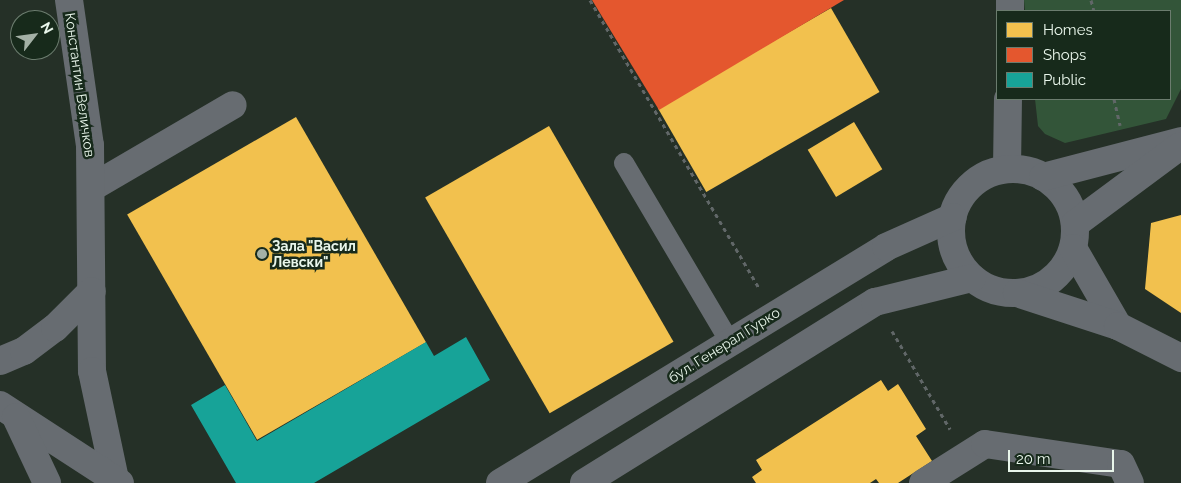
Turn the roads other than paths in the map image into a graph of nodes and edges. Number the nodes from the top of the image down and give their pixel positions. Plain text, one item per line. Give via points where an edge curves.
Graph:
1 (69, 0) edge
2 (1008, 100) edge
3 (233, 105) dead end
4 (1181, 141) edge
5 (1181, 146) edge
6 (624, 163) dead end
7 (1007, 169) junction
8 (1043, 177) junction
9 (92, 188) junction
10 (953, 217) junction
11 (1074, 236) junction
12 (972, 278) junction
13 (92, 291) junction
14 (1017, 293) junction
15 (1118, 326) junction
16 (730, 342) junction
17 (1181, 358) edge
18 (0, 361) edge
19 (8, 411) edge
20 (118, 481) edge
21 (47, 483) edge
22 (500, 483) edge
23 (584, 483) edge
24 (923, 483) edge
25 (1130, 483) edge

1 - 9 street, Константин Величков via 90,145
2 - 7 street
3 - 9 street
4 - 8 street
5 - 11 street
6 - 16 lane
7 - 8 street via 1025,170
7 - 10 street via 985,176 966,190
8 - 11 street via 1059,189 1070,205
9 - 13 street, Константин Величков
10 - 12 street via 954,250
10 - 16 street, бул. Генерал Гурко via 886,247
11 - 14 street via 1065,266 1052,280 1036,290
11 - 15 street
12 - 14 street via 993,290
12 - 23 street via 875,302
13 - 18 street via 54,328 24,351
13 - 20 street, Константин Величков via 92,371
14 - 15 street
15 - 17 street
16 - 22 street, бул. Генерал Гурко
19 - 20 street
19 - 21 street
24 - 25 street via 975,450 1121,464

